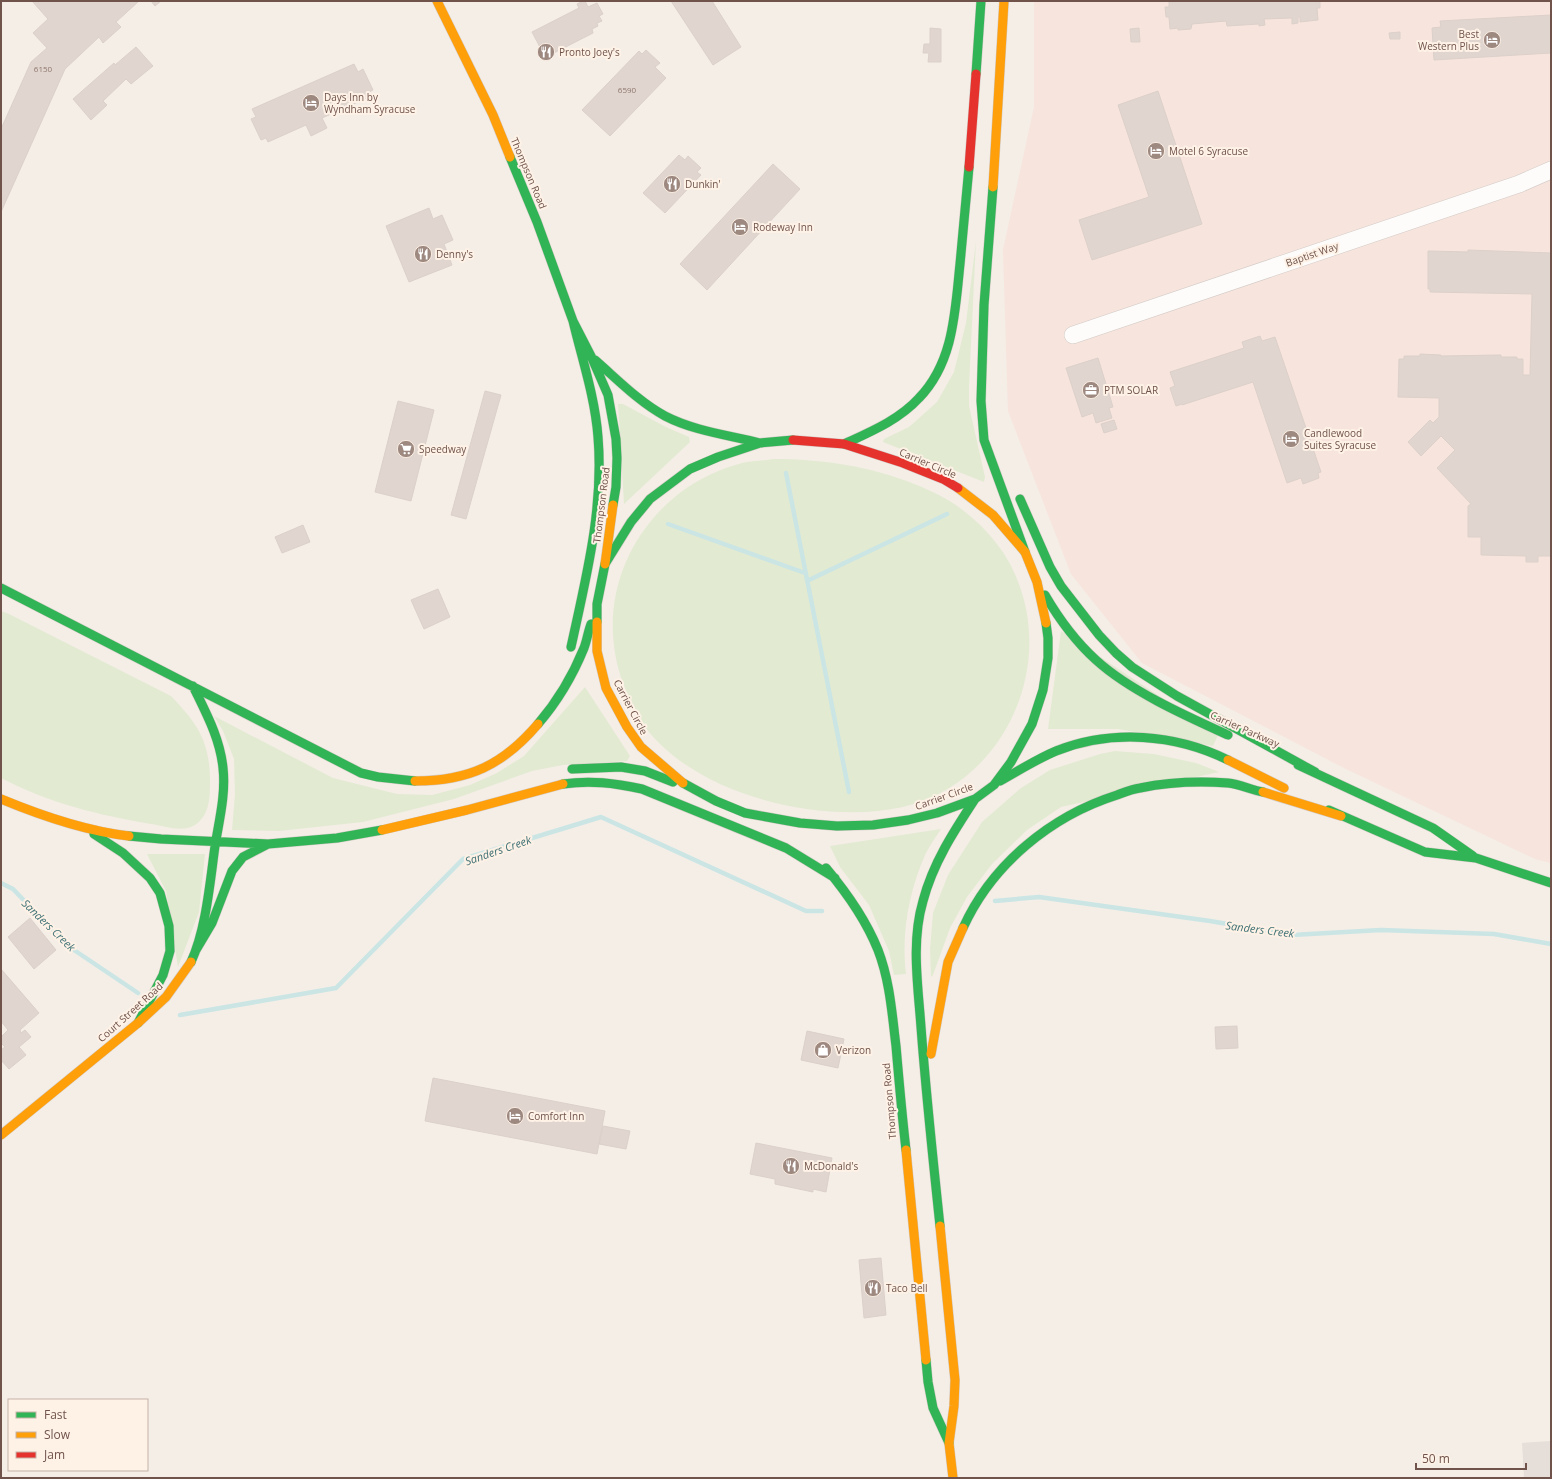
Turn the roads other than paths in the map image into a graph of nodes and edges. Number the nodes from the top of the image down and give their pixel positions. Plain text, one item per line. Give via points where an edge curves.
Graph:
1 (437, 1) edge
2 (981, 1) edge
3 (1004, 1) edge
4 (1551, 170) edge
5 (573, 321) junction
6 (1073, 335) dead end
7 (591, 356) junction
8 (981, 401) junction
9 (992, 429) dead end
10 (760, 443) junction
11 (844, 444) junction
12 (1017, 490) dead end
13 (1025, 552) junction
14 (605, 564) junction
15 (1037, 582) junction
16 (1, 588) edge
17 (19, 597) junction
18 (1, 598) edge
19 (597, 604) junction
20 (192, 686) junction
21 (560, 693) junction
22 (559, 771) dead end
23 (1314, 772) junction
24 (994, 785) junction
25 (686, 786) junction
26 (1, 799) edge
27 (473, 799) dead end
28 (975, 799) junction
29 (745, 812) junction
30 (1342, 816) junction
31 (83, 826) junction
32 (401, 826) junction
33 (773, 828) dead end
34 (215, 842) junction
35 (268, 844) junction
36 (812, 852) dead end
37 (1476, 858) junction
38 (835, 878) junction
39 (1551, 883) edge
40 (196, 950) junction
41 (138, 1023) junction
42 (926, 1089) junction
43 (1, 1135) edge
44 (949, 1443) junction
45 (953, 1478) edge

1 - 5 main road, Thompson Road via 493,115 538,222
2 - 11 main road via 964,228 955,309 942,367 937,377 908,409 894,420
3 - 8 main road via 984,305
4 - 6 street, Baptist Way via 1519,184
5 - 7 main road, Thompson Road
5 - 21 main road via 597,424 598,513 593,548
7 - 10 main road, Thompson Road via 640,398 675,420 699,429
7 - 14 main road, Thompson Road via 608,395 616,439 616,487
8 - 9 main road
8 - 13 main road via 984,440
10 - 11 main road, Carrier Circle via 793,440
10 - 14 main road, Carrier Circle via 718,456 690,469 664,487 631,522
11 - 13 main road, Carrier Circle via 904,463 943,479 993,515
12 - 23 main road via 1061,586 1116,653 1177,696
13 - 15 main road, Carrier Circle
14 - 19 main road, Carrier Circle
15 - 23 main road, Carrier Parkway via 1069,630 1087,651 1126,683 1220,731
15 - 24 main road, Carrier Circle via 1048,638 1043,690 1032,724 1011,762
16 - 17 main road
17 - 18 main road
17 - 20 main road
19 - 21 main road via 583,649
19 - 25 main road, Carrier Circle via 597,651 606,688 641,747
20 - 21 main road via 361,773 401,782 432,782 473,773 488,766 524,739
20 - 34 main road, Court Street Road via 217,737 223,767 224,787
22 - 25 main road via 621,767 645,771
23 - 37 main road, Carrier Parkway via 1433,828
24 - 28 main road, Carrier Circle
24 - 30 main road, Carrier Parkway via 1057,750 1095,740 1124,737 1153,739 1187,744 1216,755
25 - 29 main road, Carrier Circle
26 - 31 main road via 34,812
27 - 32 main road
28 - 29 main road, Carrier Circle via 936,813 873,825 800,823
28 - 42 main road, Thompson Road via 940,856 923,900 918,923 916,953
29 - 33 main road
30 - 37 main road, Carrier Parkway via 1425,852
30 - 42 main road via 1229,783 1179,782 1142,787 1108,796 1078,810 1040,833 1014,855 980,896 965,920 949,957 938,1008
31 - 34 main road via 105,833
31 - 41 main road via 123,853 150,878 160,893 169,926 170,951 163,975
32 - 35 main road via 337,838
32 - 38 main road via 556,785 582,781 619,784 642,789 679,803 786,848
34 - 35 main road
34 - 40 main road, Court Street Road via 207,900
35 - 40 main road via 243,857 232,871 212,923
36 - 38 main road, Thompson Road
37 - 39 main road, Carrier Parkway
38 - 44 main road, Thompson Road via 869,930 888,981 928,1382 933,1408
40 - 41 main road, Court Street Road via 188,967 166,997
41 - 43 main road, Court Street Road
42 - 44 main road, Thompson Road via 955,1380
44 - 45 main road, Thompson Road

